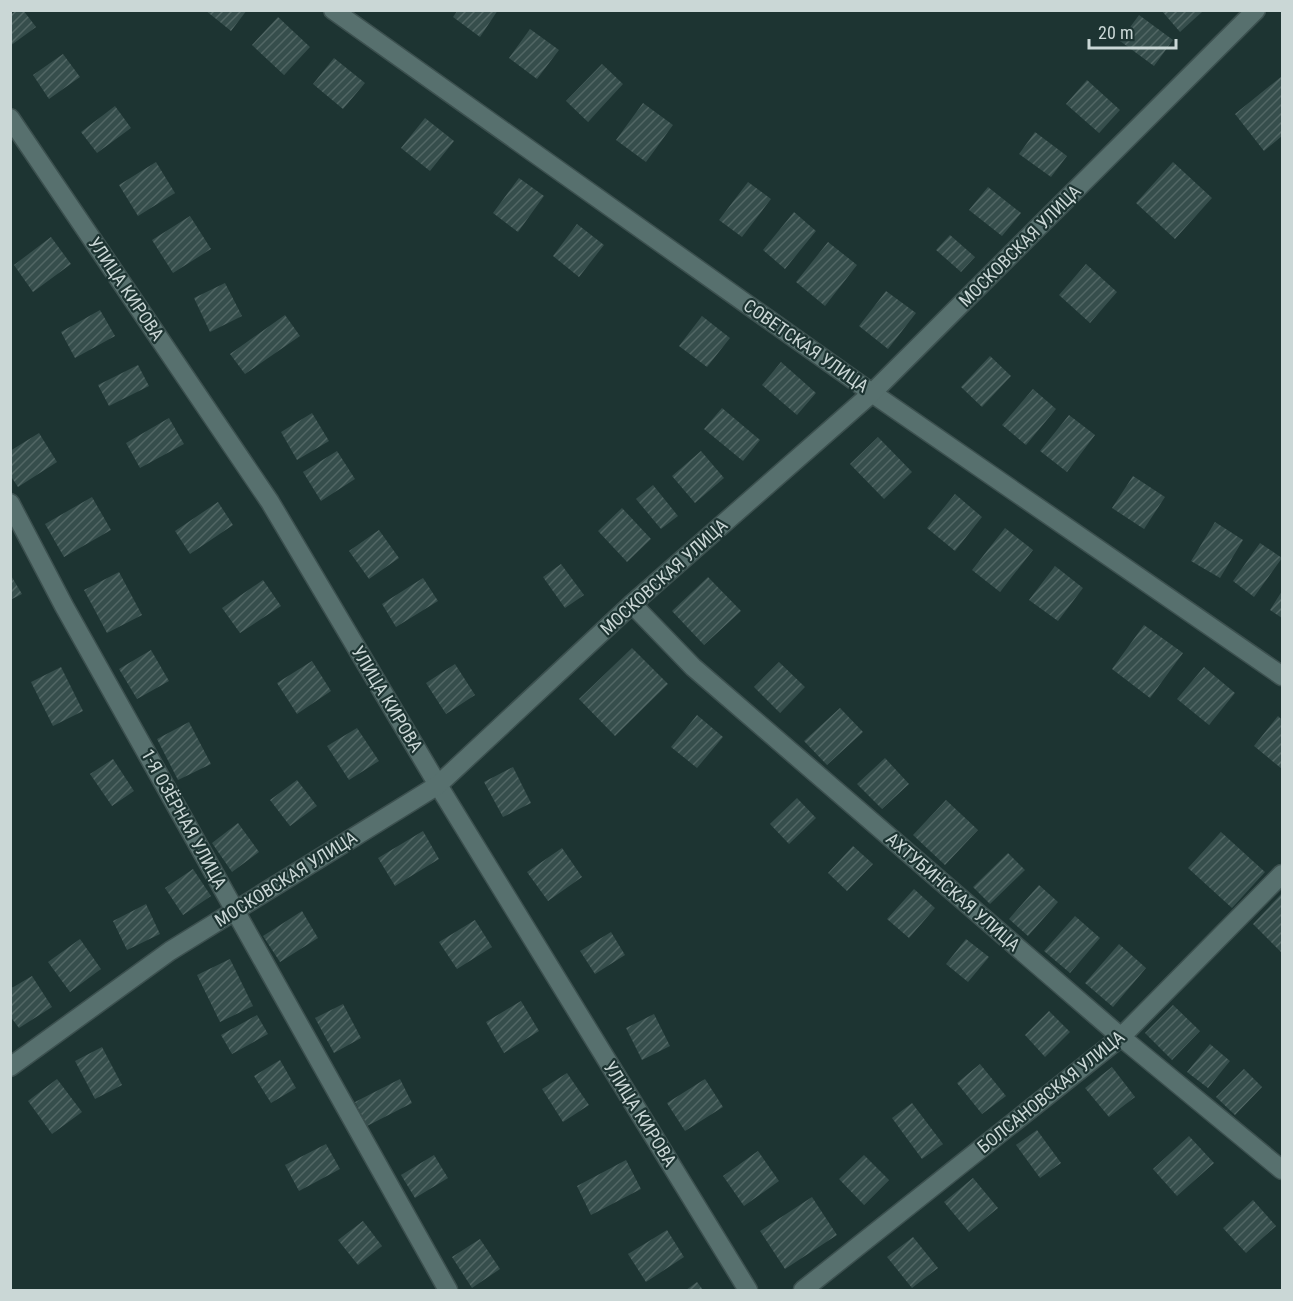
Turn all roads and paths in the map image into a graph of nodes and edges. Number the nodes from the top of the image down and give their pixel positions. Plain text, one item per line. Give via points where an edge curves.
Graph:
1 (333, 10) edge
2 (1256, 10) edge
3 (10, 118) edge
4 (872, 393) junction
5 (10, 503) edge
6 (632, 604) junction
7 (1282, 676) edge
8 (438, 785) junction
9 (1282, 874) edge
10 (235, 910) junction
11 (1120, 1037) junction
12 (10, 1067) edge
13 (1282, 1170) edge
14 (448, 1290) edge
15 (748, 1290) edge
16 (803, 1290) edge

1 - 4 street, СОВЕТСКАЯ УЛИЦА
2 - 4 street, МОСКОВСКАЯ УЛИЦА
3 - 8 street, УЛИЦА КИРОВА via 270,502
4 - 6 street, МОСКОВСКАЯ УЛИЦА
4 - 7 street, СОВЕТСКАЯ УЛИЦА
5 - 10 street, 1-Я ОЗЁРНАЯ УЛИЦА
6 - 8 street, МОСКОВСКАЯ УЛИЦА
6 - 11 street, АХТУБИНСКАЯ УЛИЦА via 693,667
8 - 10 street, МОСКОВСКАЯ УЛИЦА
8 - 15 street, УЛИЦА КИРОВА
9 - 11 street, БОЛСАНОВСКАЯ УЛИЦА
10 - 12 street, МОСКОВСКАЯ УЛИЦА via 170,951
10 - 14 street, 1-Я ОЗЁРНАЯ УЛИЦА
11 - 13 street, АХТУБИНСКАЯ УЛИЦА
11 - 16 street, БОЛСАНОВСКАЯ УЛИЦА

